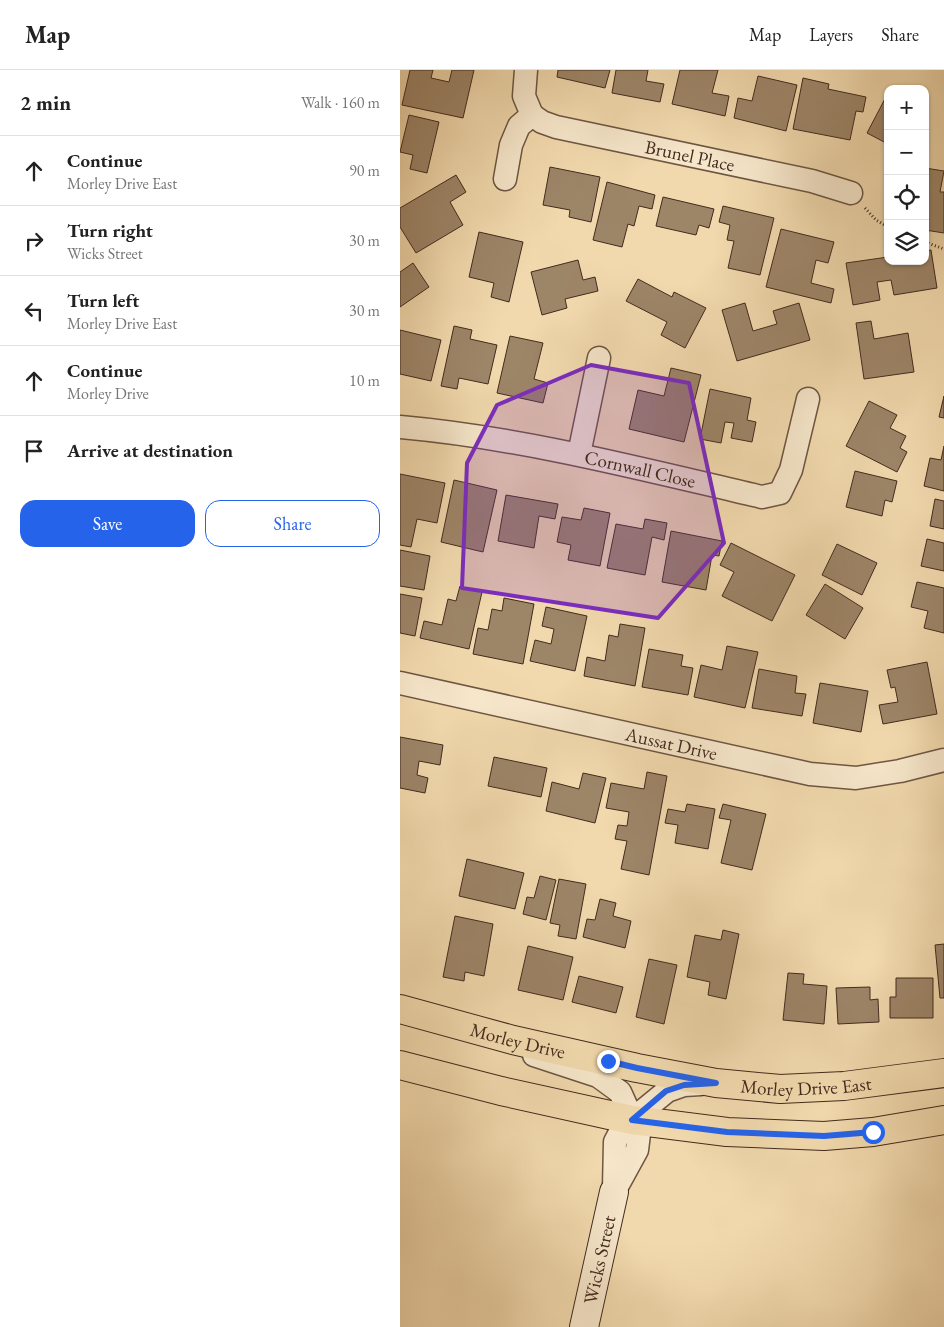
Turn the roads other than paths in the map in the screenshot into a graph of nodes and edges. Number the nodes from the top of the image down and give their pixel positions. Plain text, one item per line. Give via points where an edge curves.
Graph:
1 (526, 70) edge
2 (532, 115) junction
3 (505, 179) dead end
4 (851, 193) road end
5 (598, 358) dead end
6 (808, 399) dead end
7 (400, 427) edge
8 (579, 454) junction
9 (400, 683) edge
10 (944, 760) edge
11 (400, 1009) edge
12 (513, 1040) junction
13 (400, 1065) edge
14 (637, 1068) joint
15 (944, 1073) edge
16 (716, 1083) junction
17 (632, 1120) junction
18 (944, 1120) edge
19 (614, 1192) joint
20 (584, 1327) edge

1 - 2 street via 524,96
2 - 3 street via 516,133
2 - 4 street, Brunel Place via 556,127 812,181
5 - 8 street
6 - 8 street, Cornwall Close via 791,470 780,493 762,497
7 - 8 street, Cornwall Close via 452,432
9 - 10 street, Aussat Drive via 810,774 856,778
11 - 12 main road, Morley Drive
12 - 14 main road, Morley Drive
12 - 17 street via 536,1057 598,1076 620,1092
13 - 17 main road
14 - 16 main road, Morley Drive East
15 - 16 main road, Morley Drive East via 844,1086 780,1089
16 - 17 street, Wicks Street via 684,1085 666,1091
17 - 18 main road via 727,1132 824,1136 873,1132
17 - 19 street, Wicks Street via 623,1127 615,1142
19 - 20 street, Wicks Street

